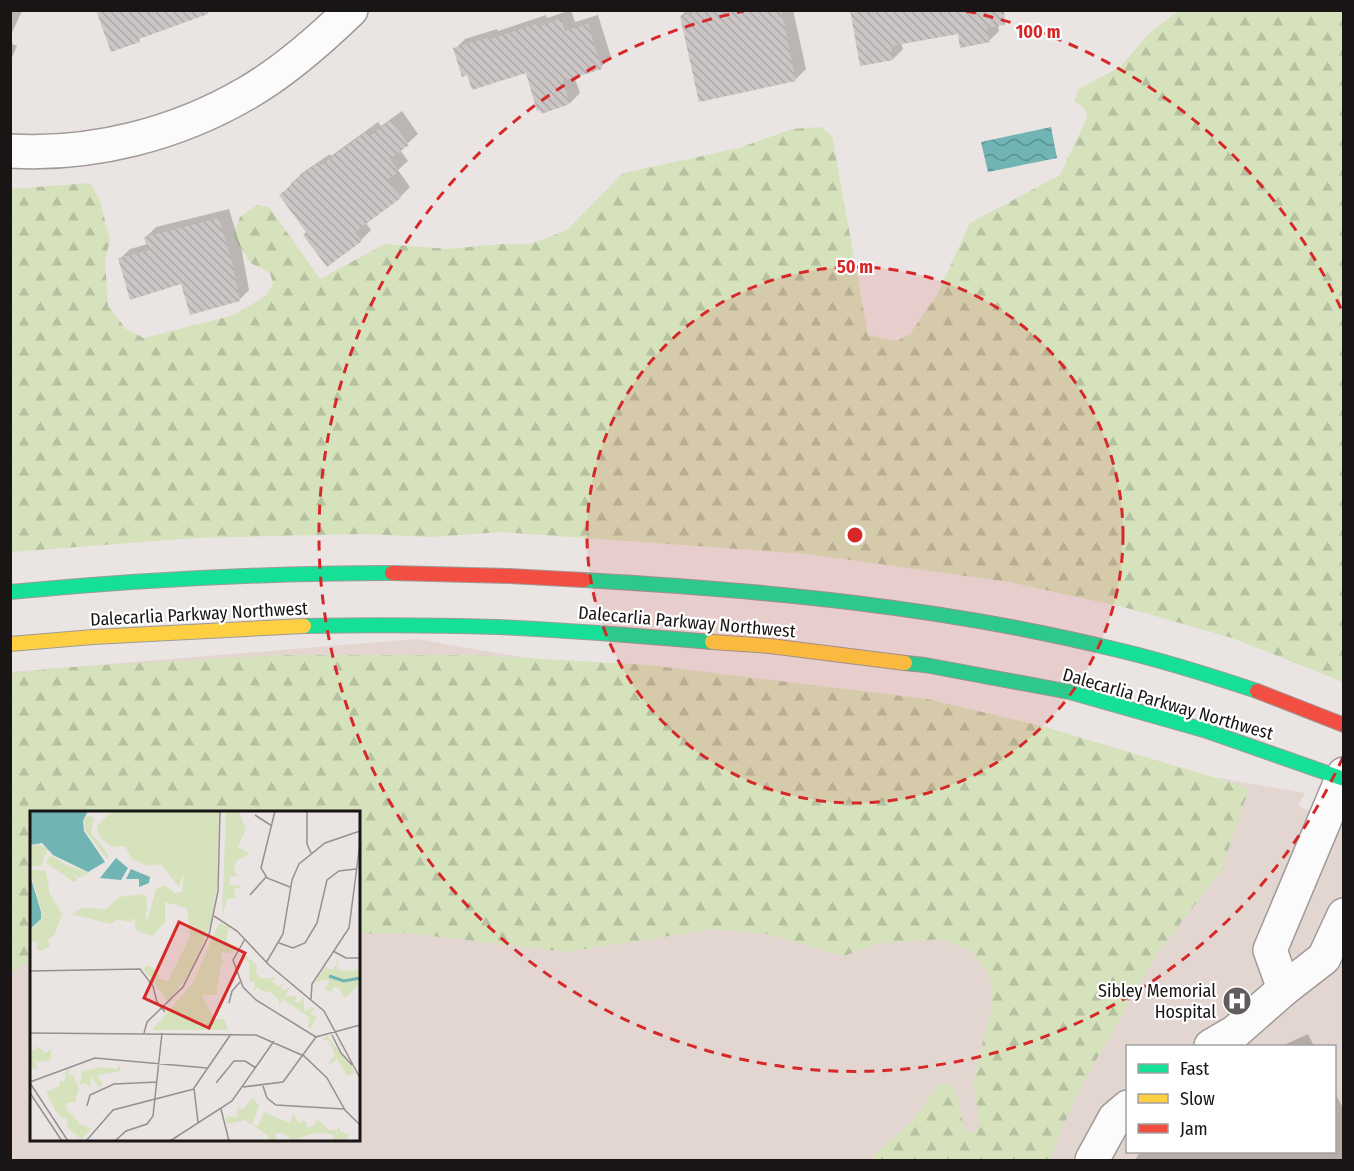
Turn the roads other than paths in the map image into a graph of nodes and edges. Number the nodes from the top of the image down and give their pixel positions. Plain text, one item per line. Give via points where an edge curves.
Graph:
1 (351, 10) edge
2 (10, 151) edge
3 (10, 592) edge
4 (10, 644) edge
5 (1344, 725) edge
6 (1343, 777) edge
7 (1344, 915) edge
8 (1284, 989) junction
9 (1214, 1045) edge
10 (1126, 1109) edge
11 (1092, 1161) edge

1 - 2 street via 298,57 256,87 189,121 104,145 60,151
3 - 5 main road, Dalecarlia Parkway Northwest via 207,578 374,573 594,579 778,594 955,617 1085,641 1224,681
4 - 6 main road, Dalecarlia Parkway Northwest via 174,632 360,625 497,627 770,646 925,665 1070,692 1204,730
6 - 8 street via 1270,950
7 - 8 street via 1324,958
8 - 9 street
10 - 11 street via 1115,1118

